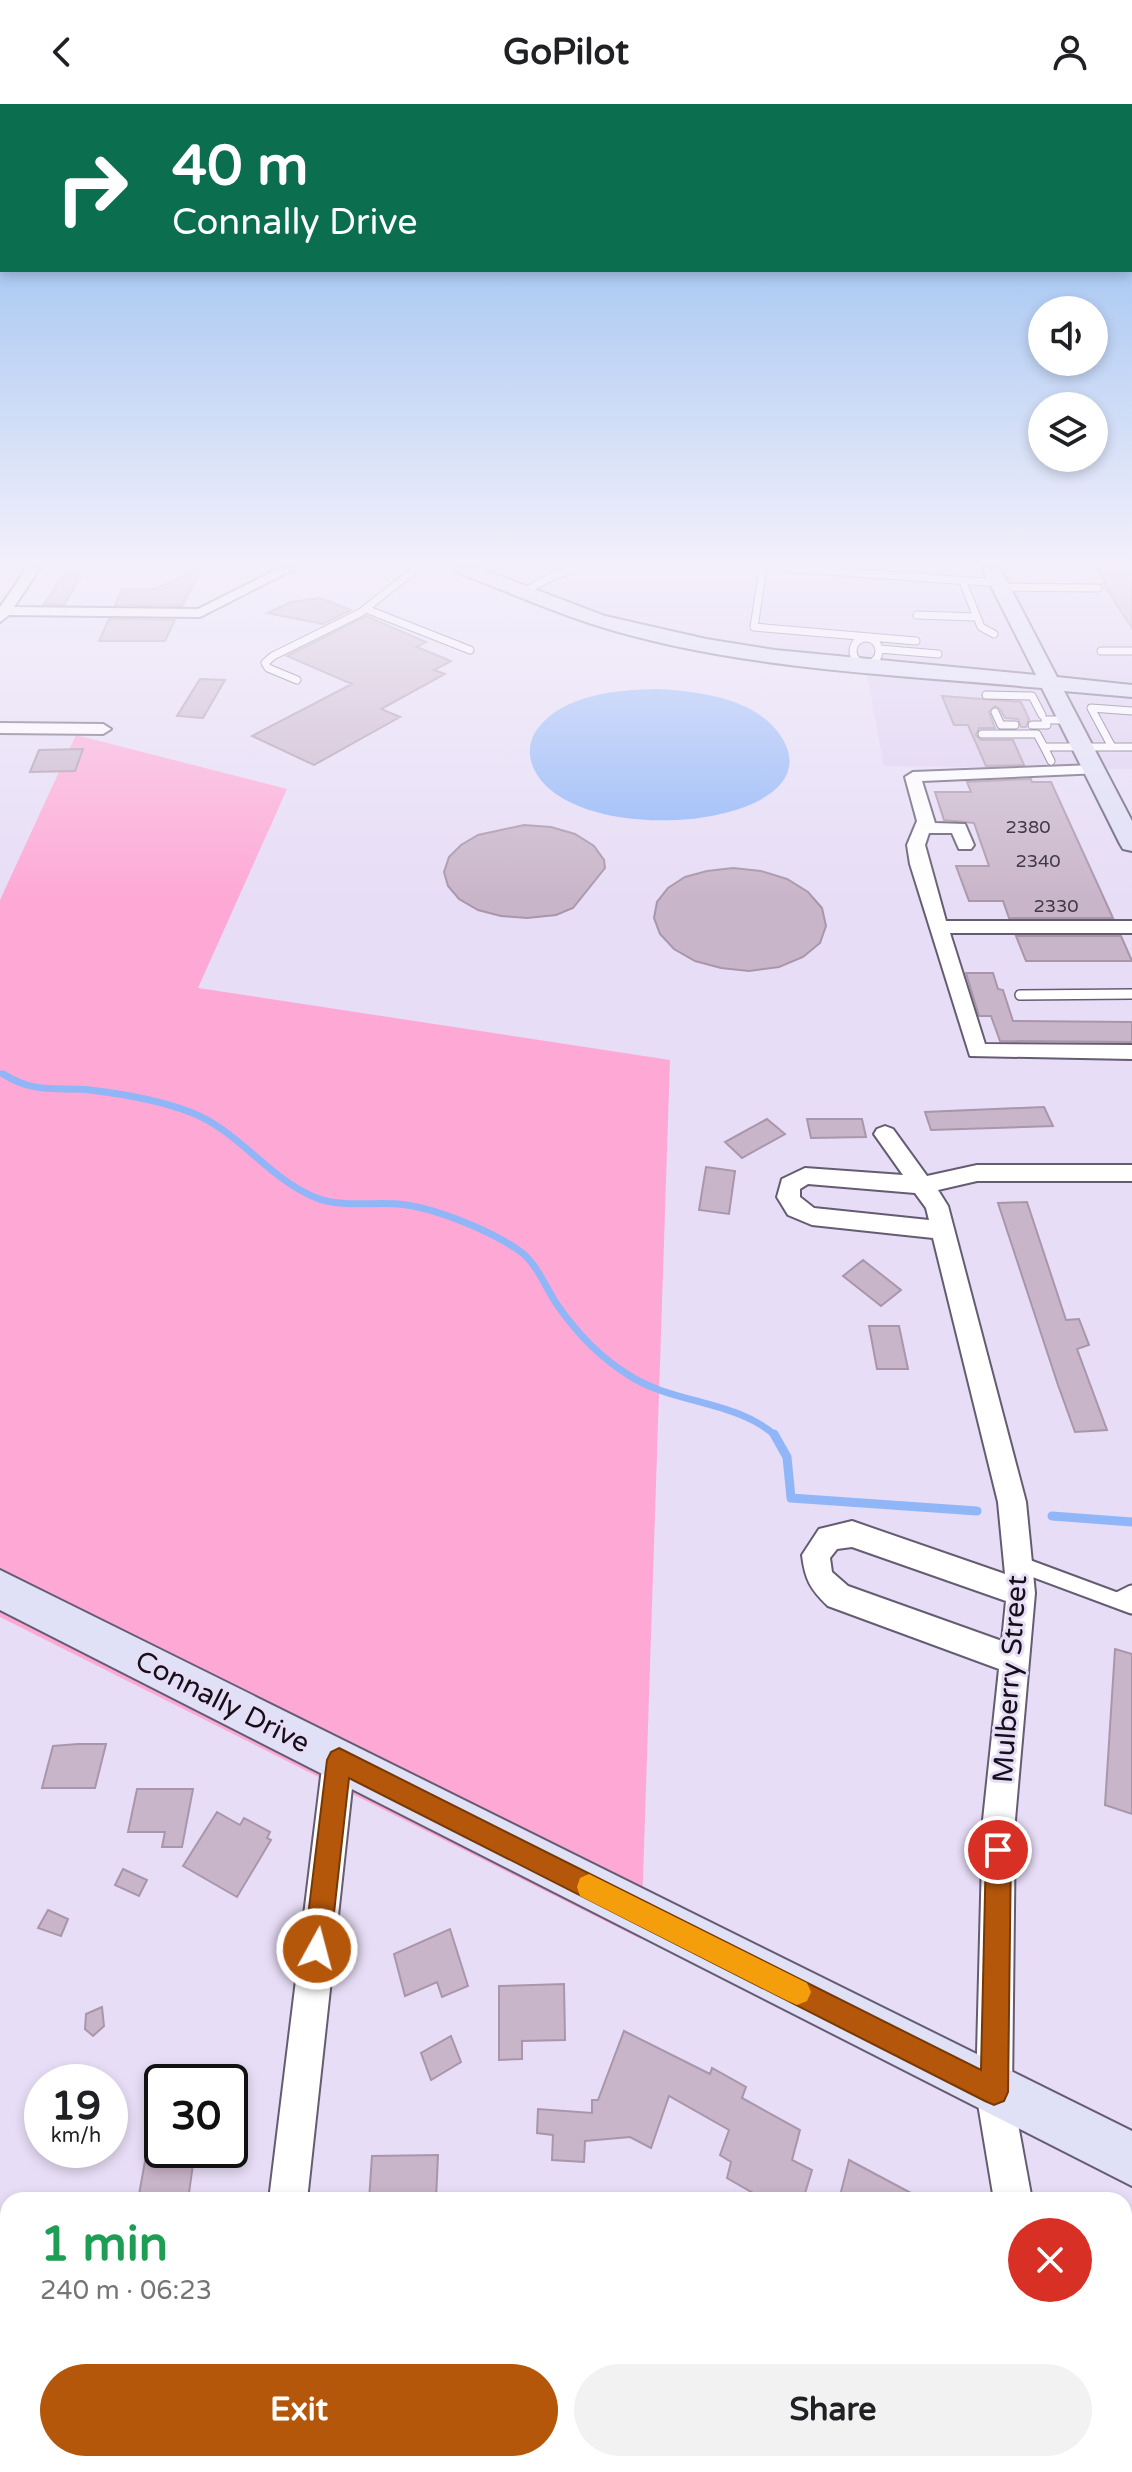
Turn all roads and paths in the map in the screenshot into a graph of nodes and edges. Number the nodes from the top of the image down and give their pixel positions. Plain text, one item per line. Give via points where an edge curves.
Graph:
1 (293, 679) edge
2 (977, 679) edge
3 (1002, 679) edge
4 (1047, 679) edge
5 (297, 680) dead end
6 (1049, 683) junction
7 (1093, 687) junction
8 (1132, 691) edge
9 (986, 695) junction
10 (1100, 708) junction
11 (1132, 711) edge
12 (1042, 715) junction
13 (1013, 720) dead end
14 (1068, 720) junction
15 (0, 728) edge
16 (103, 729) dead end
17 (982, 734) dead end
18 (1044, 747) junction
19 (1082, 747) junction
20 (1112, 747) junction
21 (1132, 747) edge
22 (1051, 761) dead end
23 (1094, 770) junction
24 (926, 820) junction
25 (1132, 844) edge
26 (965, 845) dead end
27 (940, 927) junction
28 (1132, 927) edge
29 (1132, 994) edge
30 (1020, 995) dead end
31 (1132, 1052) edge
32 (885, 1134) dead end
33 (1132, 1173) edge
34 (923, 1185) junction
35 (942, 1230) junction
36 (1019, 1578) junction
37 (0, 1589) edge
38 (1127, 1600) edge
39 (1015, 1660) junction
40 (339, 1760) junction
41 (994, 2092) junction
42 (1132, 2159) edge
43 (289, 2192) edge
44 (1012, 2192) edge

1 - 5 lane
2 - 9 lane
3 - 6 street
4 - 6 street
6 - 7 street
6 - 14 street
7 - 8 street
7 - 10 lane
9 - 12 lane via 1032,696
9 - 13 lane via 1001,725
10 - 11 lane
10 - 20 lane via 1091,708
12 - 12 lane via 1047,725 1028,717
12 - 14 lane
14 - 19 street
15 - 16 street
17 - 18 lane via 1037,734
18 - 19 lane
18 - 22 lane
19 - 20 lane
19 - 23 street
20 - 21 lane
23 - 24 street via 913,777
23 - 25 street
24 - 26 street via 928,828 959,828
24 - 27 street via 917,855
27 - 28 street
27 - 31 street via 977,1051
29 - 30 lane
32 - 34 street, Mulberry Street
33 - 34 street via 977,1173
34 - 35 street, Mulberry Street via 937,1206
34 - 35 street via 805,1176 790,1185 787,1194 790,1203 812,1216
35 - 36 street, Mulberry Street via 1012,1502
36 - 38 lane
36 - 39 street, Mulberry Street
36 - 39 street via 852,1534 829,1538 816,1555 819,1578 838,1596
37 - 40 street, Connally Drive
39 - 41 street, Mulberry Street via 999,1820
40 - 41 street, Connally Drive
40 - 43 street
41 - 42 street, Connally Drive
41 - 44 street, Mulberry Street

